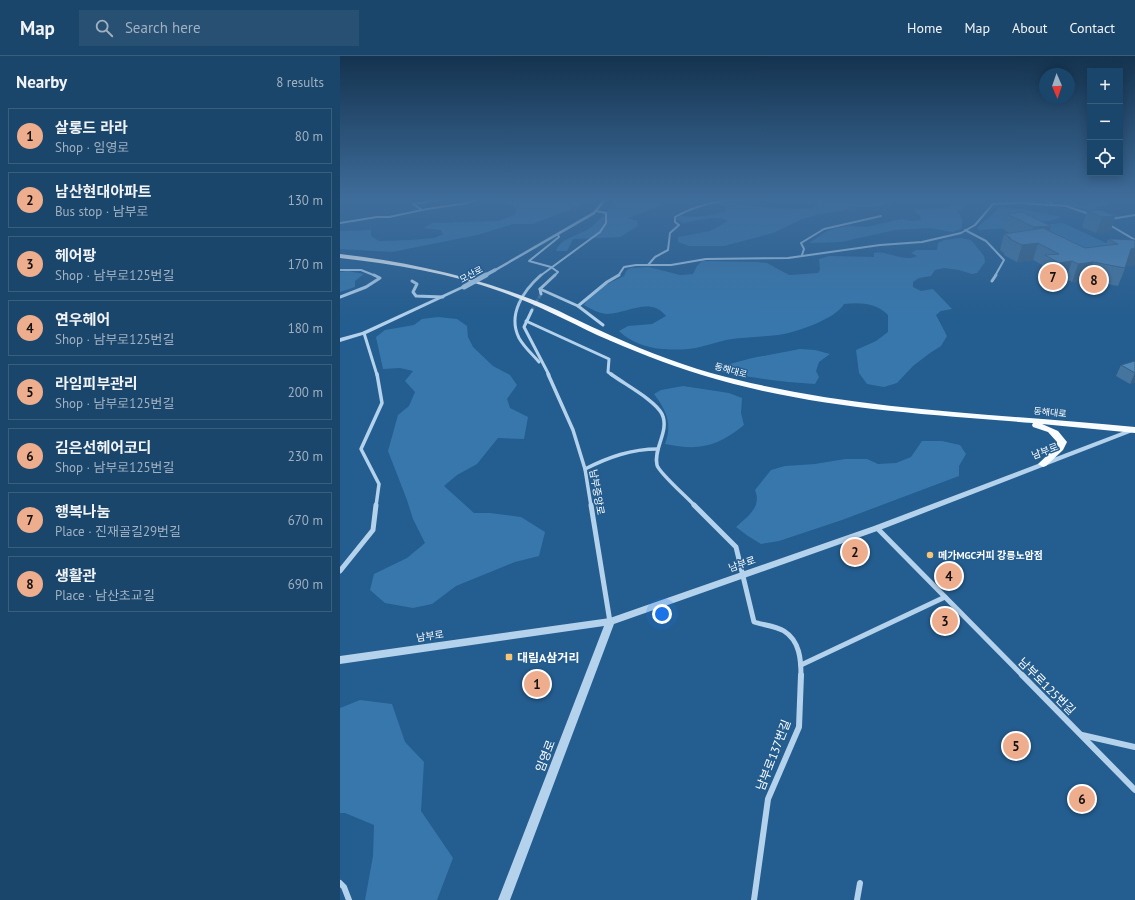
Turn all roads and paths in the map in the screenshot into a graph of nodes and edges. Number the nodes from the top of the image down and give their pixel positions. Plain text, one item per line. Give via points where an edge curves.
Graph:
1 (552, 238) edge
2 (557, 238) edge
3 (591, 238) edge
4 (669, 238) edge
5 (810, 238) edge
6 (938, 238) edge
7 (981, 238) edge
8 (802, 255) junction
9 (340, 256) edge
10 (648, 265) junction
11 (551, 267) junction
12 (340, 270) edge
13 (412, 281) dead end
14 (992, 281) dead end
15 (540, 289) junction
16 (541, 294) tunnel mouth
17 (340, 297) edge
18 (443, 297) junction
19 (522, 297) junction
20 (578, 306) junction
21 (532, 310) tunnel mouth
22 (526, 321) junction
23 (603, 325) dead end
24 (364, 333) junction
25 (340, 340) edge
26 (547, 371) junction
27 (995, 418) junction
28 (1134, 429) edge
29 (658, 449) junction
30 (1043, 464) junction
31 (585, 469) junction
32 (877, 528) junction
33 (340, 571) edge
34 (743, 575) junction
35 (944, 597) junction
36 (610, 622) junction
37 (340, 660) edge
38 (801, 665) junction
39 (1082, 735) junction
40 (1135, 747) edge
41 (1135, 790) edge
42 (340, 883) edge
43 (860, 883) dead end
44 (349, 900) edge
45 (504, 900) edge
46 (754, 900) edge
47 (856, 900) edge

1 - 18 street, 모산로, bridge
2 - 11 street via 528,261
3 - 11 street, 남부중앙로
4 - 10 street via 668,250
5 - 8 street via 801,243 804,249
6 - 8 street
7 - 14 street via 1004,260
8 - 10 street via 788,258 706,259 671,265
9 - 19 main road, 동해대로 via 432,270
10 - 20 street via 624,267 618,277 607,282
11 - 15 street via 558,272
11 - 19 street, 남부중앙로 via 528,287
12 - 17 street via 368,271 380,278 372,285
13 - 18 street, 모산로 via 417,284 413,292 416,296
15 - 16 street
15 - 20 street
18 - 24 street, 모산로
19 - 26 street, 남부중앙로 via 515,314 516,329 522,342
19 - 27 main road, 동해대로 via 660,359 762,389 880,408
20 - 23 street
21 - 22 street
22 - 26 street, 남부중앙로 via 524,327
22 - 29 street via 609,359 608,372 648,399 662,414 664,430
24 - 25 street, 모산로
24 - 33 street via 378,377 382,403 361,449 379,484 373,530
26 - 31 street, 남부중앙로 via 573,430
27 - 28 main road, 동해대로
27 - 30 main road via 1040,426 1059,435 1062,442 1060,448
28 - 30 street, 남부로
29 - 31 street via 642,448 618,452
29 - 34 street via 657,467 736,547
30 - 32 street, 남부로
31 - 36 street, 남부중앙로
32 - 34 street, 남부로
32 - 35 street, 남부로125번길
34 - 36 street, 남부로
34 - 38 street, 남부로137번길 via 754,622 784,631 797,644
35 - 38 street
35 - 39 street, 남부로125번길
36 - 37 street, 남부로
36 - 45 street, 임영로
38 - 46 street, 남부로137번길 via 799,727 768,799
39 - 40 street
39 - 41 street, 남부로125번길
42 - 44 street
43 - 47 street

